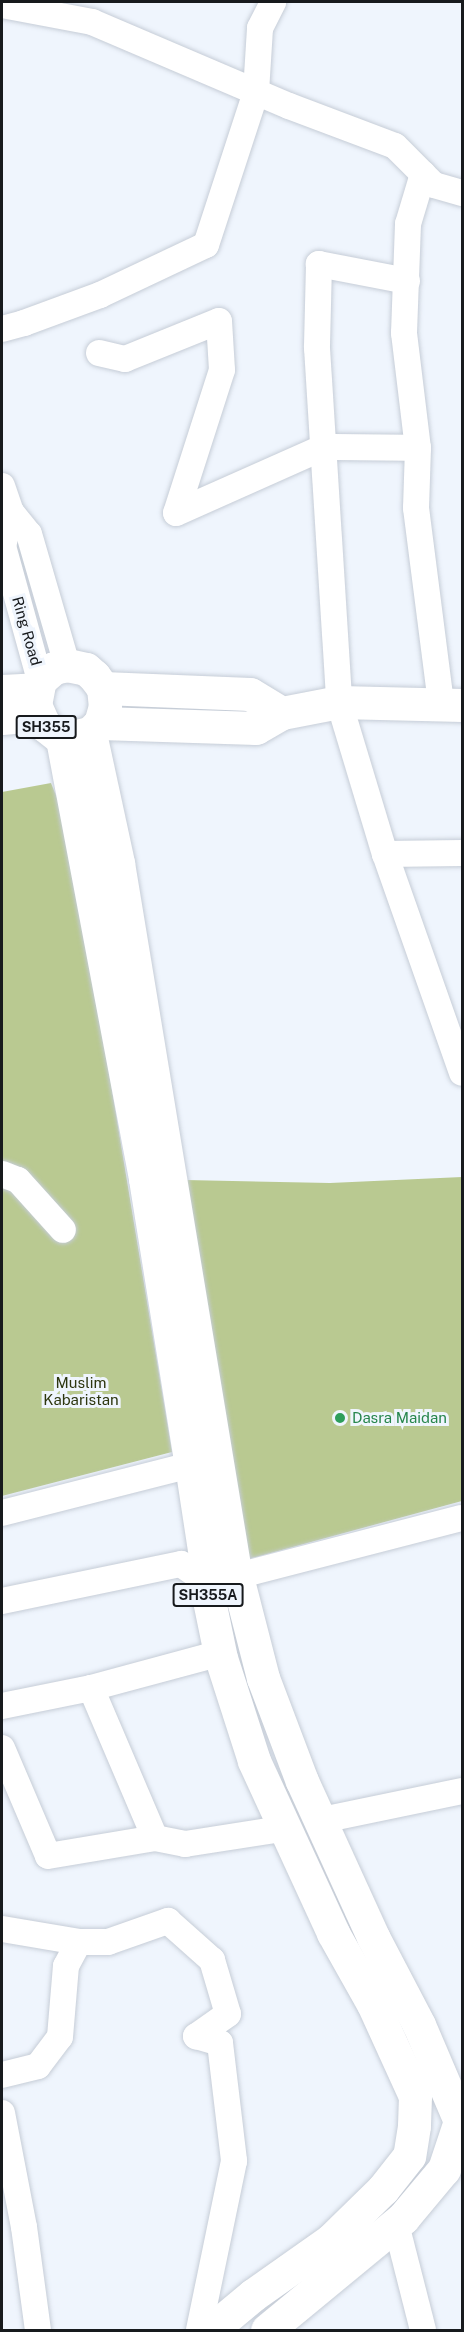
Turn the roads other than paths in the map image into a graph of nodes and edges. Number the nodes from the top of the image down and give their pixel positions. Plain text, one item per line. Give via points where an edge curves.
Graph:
1 (273, 2) edge
2 (2, 5) edge
3 (256, 92) junction
4 (423, 174) junction
5 (462, 193) edge
6 (407, 281) junction
7 (2, 328) edge
8 (99, 353) dead end
9 (324, 447) junction
10 (418, 448) junction
11 (2, 486) edge
12 (6, 526) edge
13 (46, 687) junction
14 (103, 688) junction
15 (2, 691) edge
16 (339, 702) junction
17 (452, 704) edge
18 (282, 713) junction
19 (2, 718) edge
20 (84, 732) junction
21 (462, 853) edge
22 (385, 854) junction
23 (462, 1073) edge
24 (146, 1108) junction
25 (2, 1174) edge
26 (63, 1230) dead end
27 (191, 1465) junction
28 (2, 1513) edge
29 (462, 1518) edge
30 (237, 1576) junction
31 (205, 1581) junction
32 (2, 1601) edge
33 (221, 1653) junction
34 (91, 1688) junction
35 (2, 1706) edge
36 (3, 1756) edge
37 (462, 1791) edge
38 (322, 1820) junction
39 (287, 1828) junction
40 (155, 1838) junction
41 (2, 1929) edge
42 (79, 1942) junction
43 (408, 2005) junction
44 (377, 2012) junction
45 (2, 2075) edge
46 (2, 2113) edge
47 (370, 2201) junction
48 (396, 2224) junction
49 (38, 2331) edge
50 (199, 2331) edge
51 (211, 2331) edge
52 (267, 2331) edge
53 (423, 2331) edge

1 - 3 street via 260,28
2 - 3 street via 92,22
3 - 4 street via 395,146
3 - 7 street via 206,245 100,295
4 - 5 street via 434,185
4 - 6 street via 408,224
6 - 9 street via 319,264 317,348
6 - 10 street via 404,333
8 - 9 street via 125,359 219,321 222,370 176,513
9 - 10 street
9 - 16 street
10 - 17 street via 416,508
11 - 12 street, Ring Road
12 - 13 street, Ring Road via 3,546
13 - 14 main road, SH355 via 86,669
13 - 15 main road, SH355
13 - 19 main road, SH355
13 - 20 main road, SH355 via 44,725
14 - 18 main road via 250,694
14 - 20 main road, SH355 via 105,706
16 - 17 main road
16 - 18 main road
16 - 22 street
18 - 20 main road, SH355 via 256,728
20 - 24 main road, SH355A via 118,863
21 - 22 street
22 - 23 street
24 - 27 main road, SH355A
24 - 30 main road, SH355A
25 - 26 street via 18,1179
27 - 28 street
27 - 31 main road, SH355A via 207,1570
29 - 30 street
30 - 31 main road
30 - 38 main road, SH355A via 263,1678 302,1780
31 - 32 street via 182,1564
31 - 33 main road, SH355A
33 - 34 street
33 - 39 main road, SH355A via 254,1761
34 - 35 street
34 - 40 street
36 - 40 street via 48,1856
37 - 38 street
38 - 39 main road
38 - 43 main road, SH355A via 373,1937
39 - 40 street via 185,1844
39 - 44 main road, SH355A via 333,1933
41 - 42 street
42 - 45 street via 66,1966 60,2037 38,2066
42 - 50 street via 108,1942 168,1922 212,1960 228,2014 196,2036 220,2043 234,2161
43 - 44 main road
43 - 48 main road, SH355A via 460,2121 444,2169
44 - 47 main road, SH355A via 415,2096 414,2126 409,2156
46 - 49 street via 24,2227
47 - 48 main road
47 - 51 main road, SH355A via 331,2240 253,2295
48 - 52 main road, SH355A
48 - 53 street

